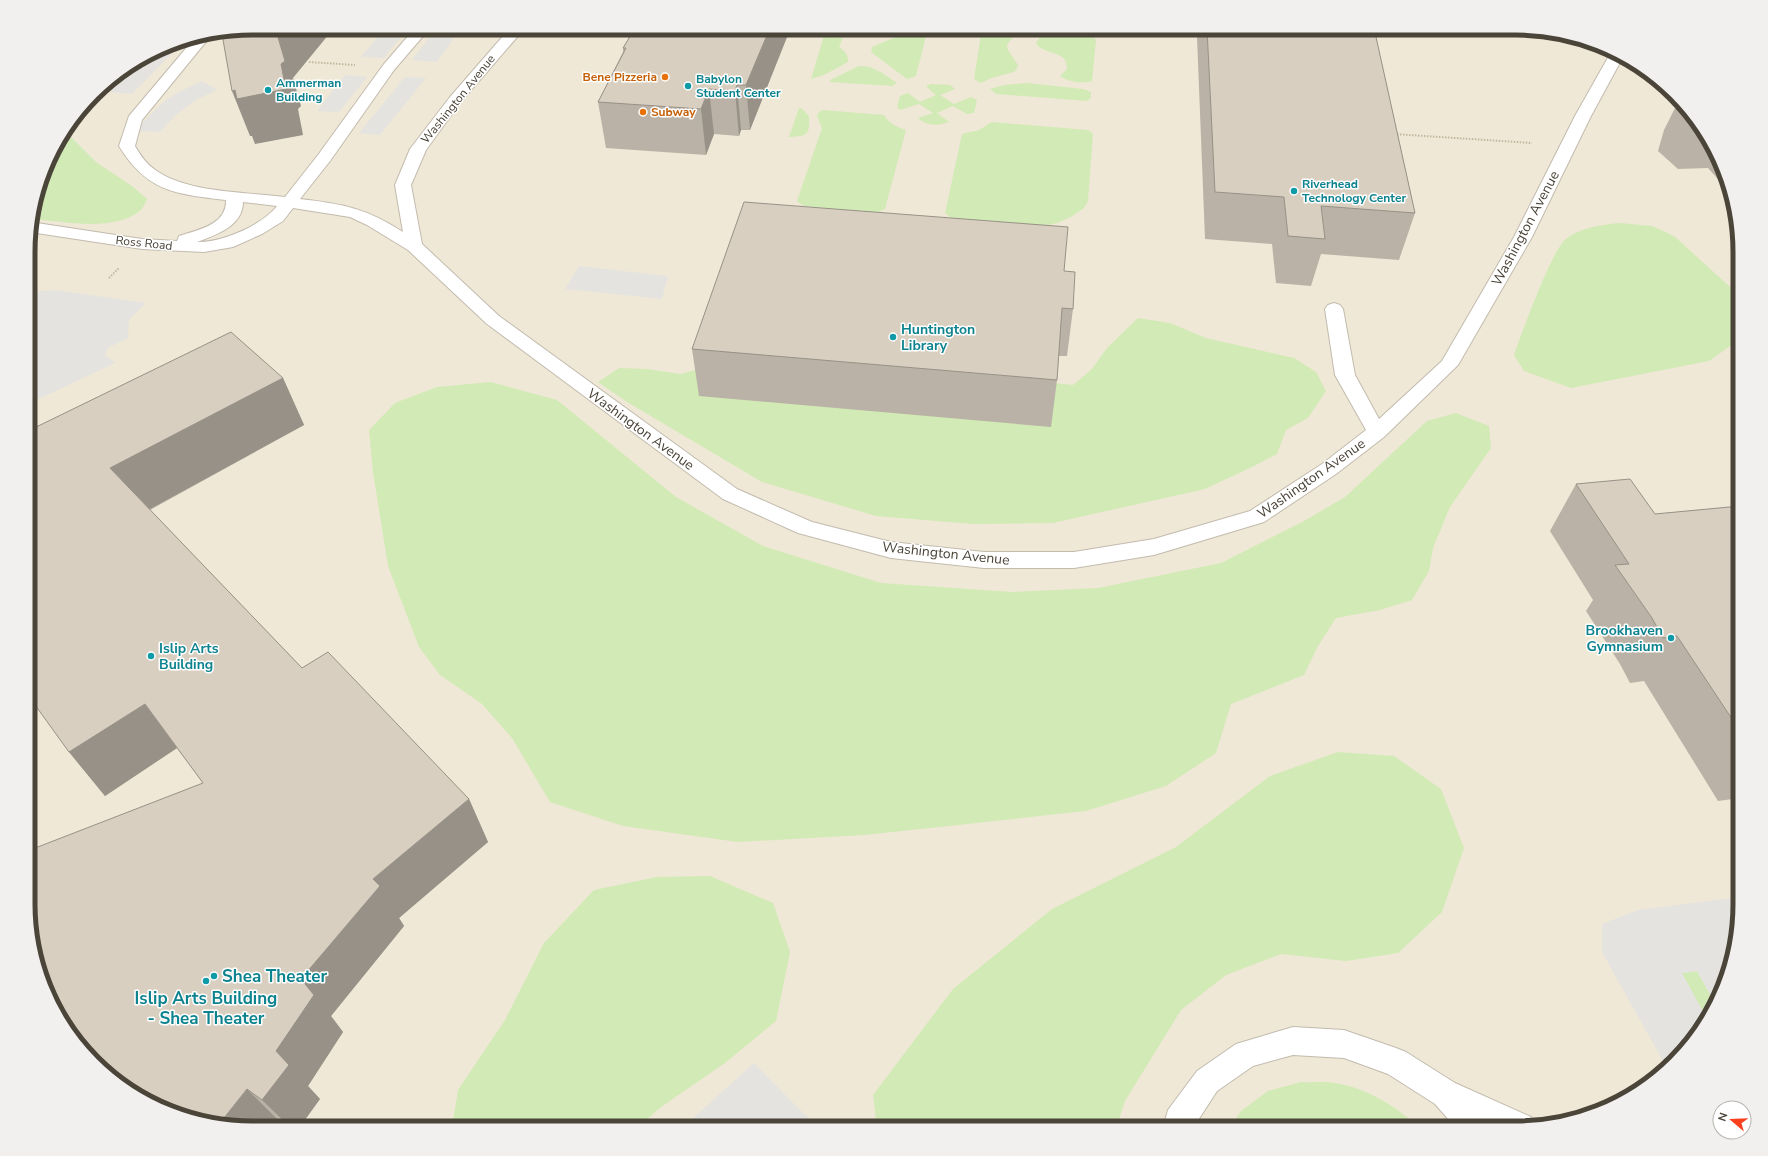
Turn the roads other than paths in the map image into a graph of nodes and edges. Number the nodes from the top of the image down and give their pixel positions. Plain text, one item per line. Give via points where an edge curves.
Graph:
1 (417, 35) edge
2 (512, 35) edge
3 (199, 41) edge
4 (1614, 58) edge
5 (234, 196) junction
6 (290, 201) junction
7 (36, 228) edge
8 (167, 246) junction
9 (414, 246) junction
10 (1334, 309) dead end
11 (1378, 432) junction
12 (1445, 1094) junction
13 (1179, 1121) edge
14 (1470, 1121) edge
15 (1505, 1121) edge

1 - 6 street via 389,67
2 - 9 street, Washington Avenue via 455,100 418,148 403,185
3 - 5 street, Washington Avenue via 134,119 127,146 138,165 158,179 179,187
4 - 11 street, Washington Avenue via 1523,237 1449,365
5 - 6 street, Washington Avenue
5 - 8 street via 234,208 228,219 213,231
6 - 8 street, Ross Road via 277,217 227,243 204,247
6 - 9 street, Washington Avenue via 348,211 372,220
7 - 8 street, Ross Road
9 - 11 street, Washington Avenue via 493,320 730,494 806,528 891,550 984,560 1074,560 1154,547 1257,517 1329,469
10 - 11 street via 1345,375
12 - 13 street via 1389,1059 1344,1044 1293,1041 1246,1054 1207,1081
12 - 14 street
12 - 15 street

